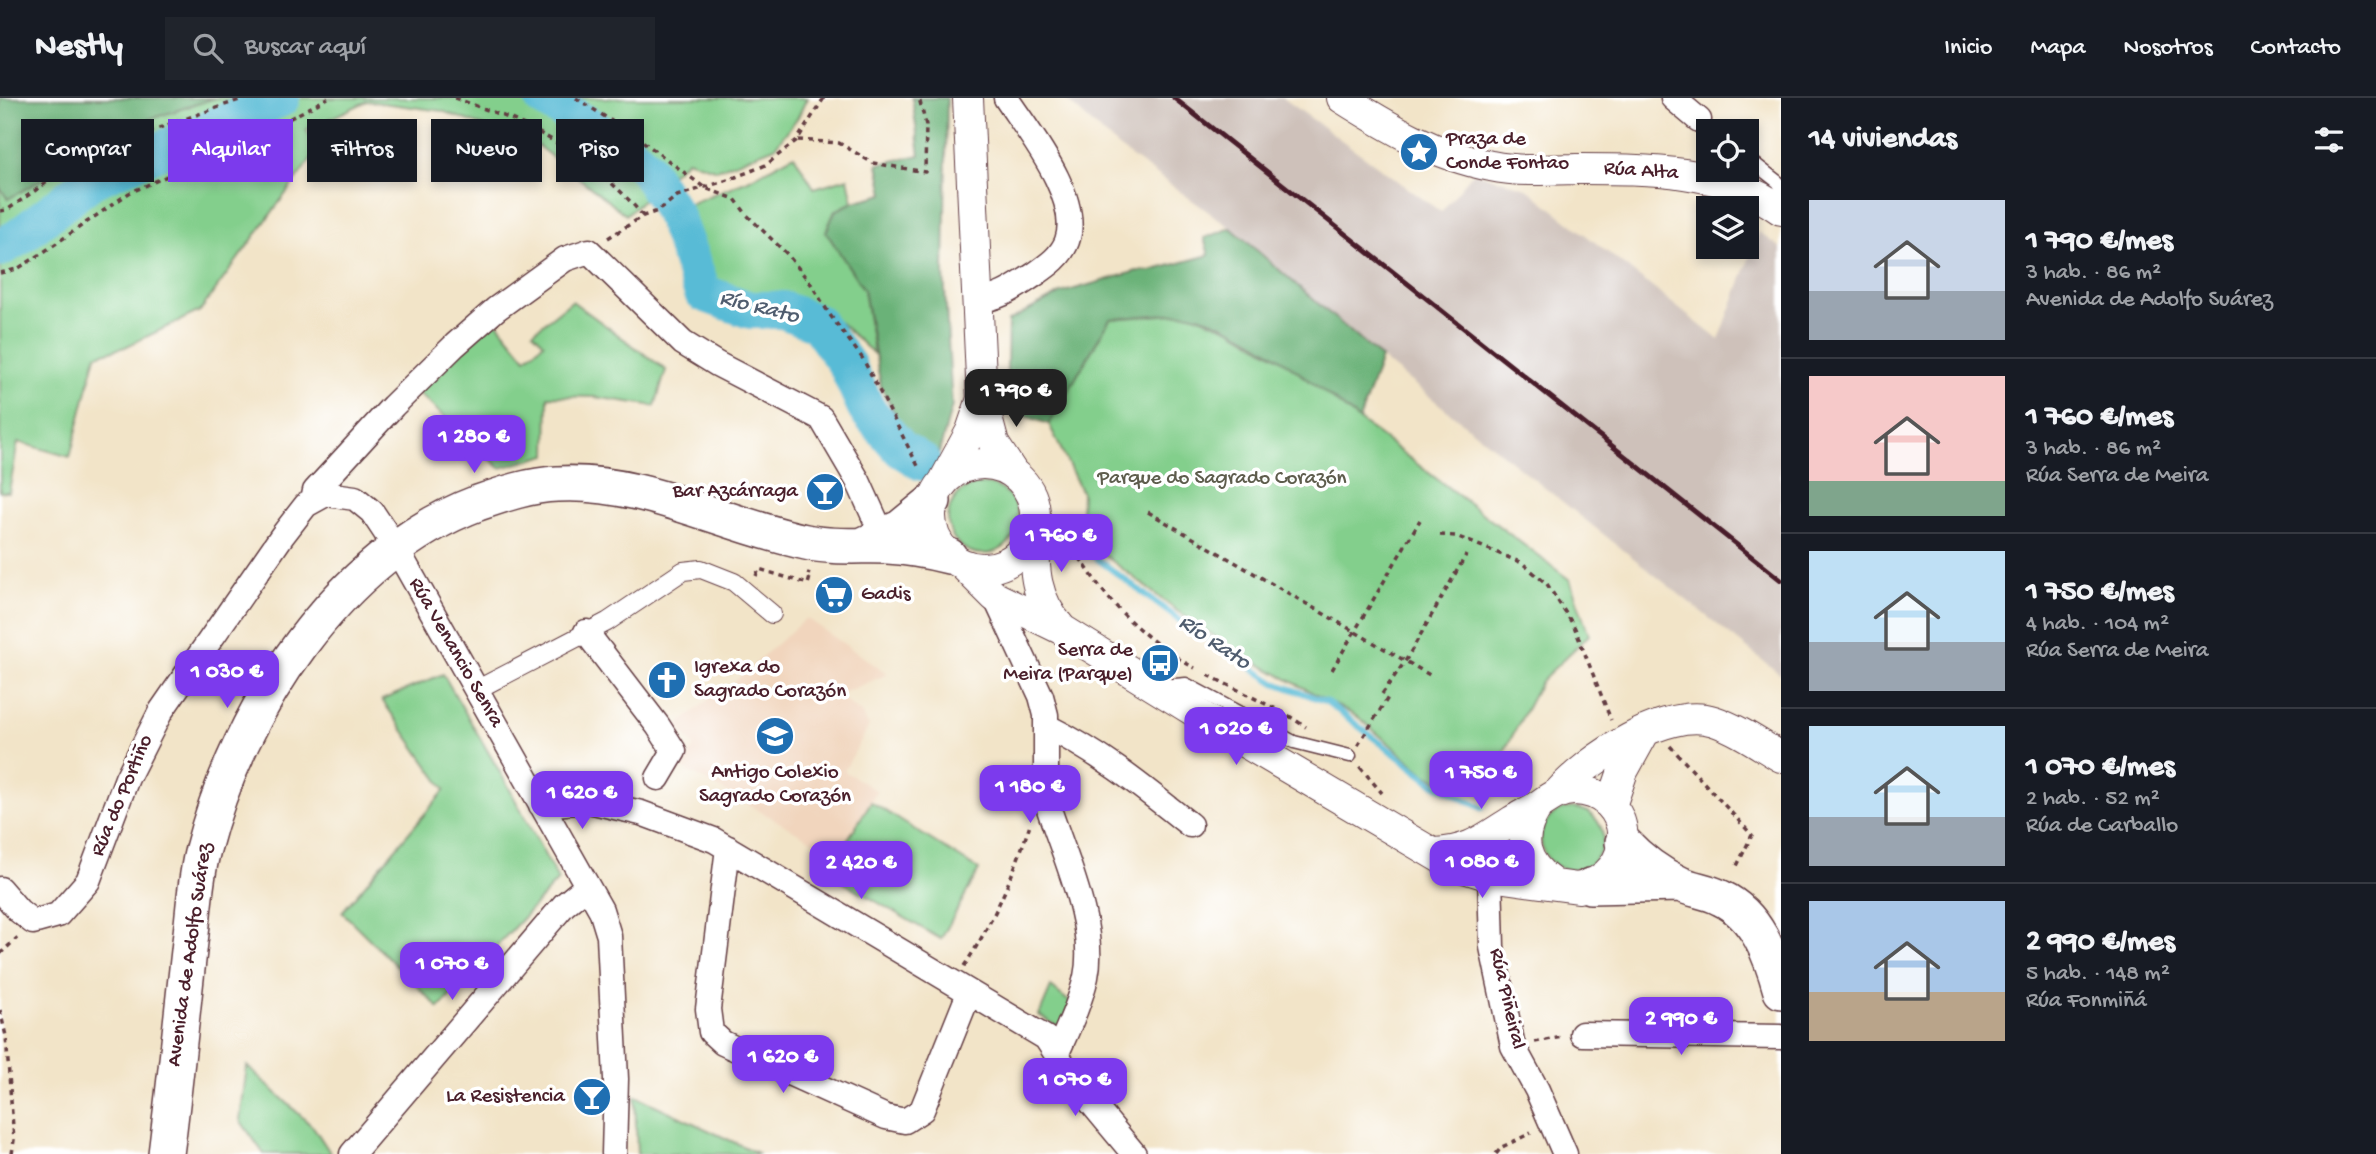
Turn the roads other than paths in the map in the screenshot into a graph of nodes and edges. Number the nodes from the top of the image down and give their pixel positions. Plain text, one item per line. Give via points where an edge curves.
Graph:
1 (968, 98) edge
2 (1006, 98) edge
3 (1342, 98) edge
4 (1673, 98) edge
5 (1698, 119) edge
6 (1696, 177) edge
7 (1759, 180) edge
8 (1751, 182) edge
9 (1781, 187) edge
10 (1781, 210) edge
11 (977, 301) junction
12 (982, 399) junction
13 (1013, 473) junction
14 (939, 490) junction
15 (313, 501) junction
16 (1046, 531) junction
17 (869, 542) junction
18 (396, 548) junction
19 (956, 560) junction
20 (995, 597) junction
21 (772, 614) dead end
22 (1063, 631) junction
23 (586, 632) junction
24 (1157, 687) junction
25 (476, 690) junction
26 (1046, 726) junction
27 (1656, 739) junction
28 (1350, 756) road end
29 (1781, 757) edge
30 (658, 778) dead end
31 (1547, 800) junction
32 (541, 804) junction
33 (1611, 806) junction
34 (1189, 825) dead end
35 (1623, 842) junction
36 (728, 848) junction
37 (1435, 853) junction
38 (1490, 876) junction
39 (1552, 883) junction
40 (1680, 884) junction
41 (587, 886) junction
42 (1590, 886) junction
43 (0, 889) edge
44 (1778, 982) edge
45 (964, 983) junction
46 (1582, 1034) road end
47 (1781, 1037) edge
48 (1057, 1053) junction
49 (166, 1154) edge
50 (352, 1154) edge
51 (614, 1154) edge
52 (1134, 1154) edge
53 (1565, 1154) edge

1 - 11 street
2 - 11 street via 1060,184 1071,218 1067,242 1052,263 1002,296
3 - 6 street, Rúa Alta via 1436,150 1491,166
4 - 5 street
7 - 9 lane
8 - 10 street, Rúa Alta
11 - 12 street
12 - 13 street via 994,444
12 - 14 street via 971,431
13 - 14 street via 1000,466 971,465 957,470
13 - 16 street via 1032,498
14 - 17 main road via 913,518
14 - 19 street via 930,516 933,531 939,545
15 - 17 street via 316,491 368,433 455,345 565,259 589,251 683,343 821,418 876,522
15 - 18 street via 326,494 355,498 372,512
15 - 43 street, Rúa do Portiño via 282,537 161,711 127,778 88,881 72,902 58,915 33,922
16 - 19 street via 993,568
16 - 22 street via 1035,568 1040,598
17 - 18 main road, Avenida de Adolfo Suárez via 809,543 666,500 578,484 535,486 497,496 435,522
17 - 19 main road, Avenida de Adolfo Suárez
18 - 25 street, Rúa Venancio Senra
18 - 49 main road, Avenida de Adolfo Suárez via 341,597 287,664 260,708 215,807 194,908
19 - 20 street
20 - 22 street
20 - 26 street via 1041,696
21 - 23 street via 734,582 701,569 683,571
22 - 24 street
23 - 25 street
23 - 30 street via 674,751
24 - 28 lane via 1186,684 1294,742
24 - 37 street
25 - 32 street, Rúa Venancio Senra
26 - 34 street via 1115,765
26 - 48 street via 1049,809 1086,921 1088,960
27 - 29 street via 1677,720 1693,718 1738,732
27 - 31 street via 1616,744
27 - 33 street via 1623,771
31 - 33 street via 1572,790 1587,791
31 - 37 street via 1481,842
31 - 39 street via 1529,820 1525,848 1540,874
32 - 36 street via 589,801 642,813
32 - 41 street, Rúa Venancio Senra
33 - 35 street
35 - 40 main road via 1642,861
35 - 42 street via 1614,869
36 - 45 street
36 - 45 street via 708,1009 710,1032 723,1043 886,1117 905,1121 922,1110
37 - 38 street via 1451,864
38 - 39 street
38 - 53 street, Rúa Piñeiral via 1492,947 1513,1046
39 - 42 street
40 - 42 main road
40 - 44 main road via 1721,897 1739,909 1766,947
41 - 50 street via 564,905
41 - 51 street, Rúa Venancio Senra via 609,936 616,1079
45 - 48 street via 1046,1038
46 - 47 street
48 - 52 street via 1075,1083

